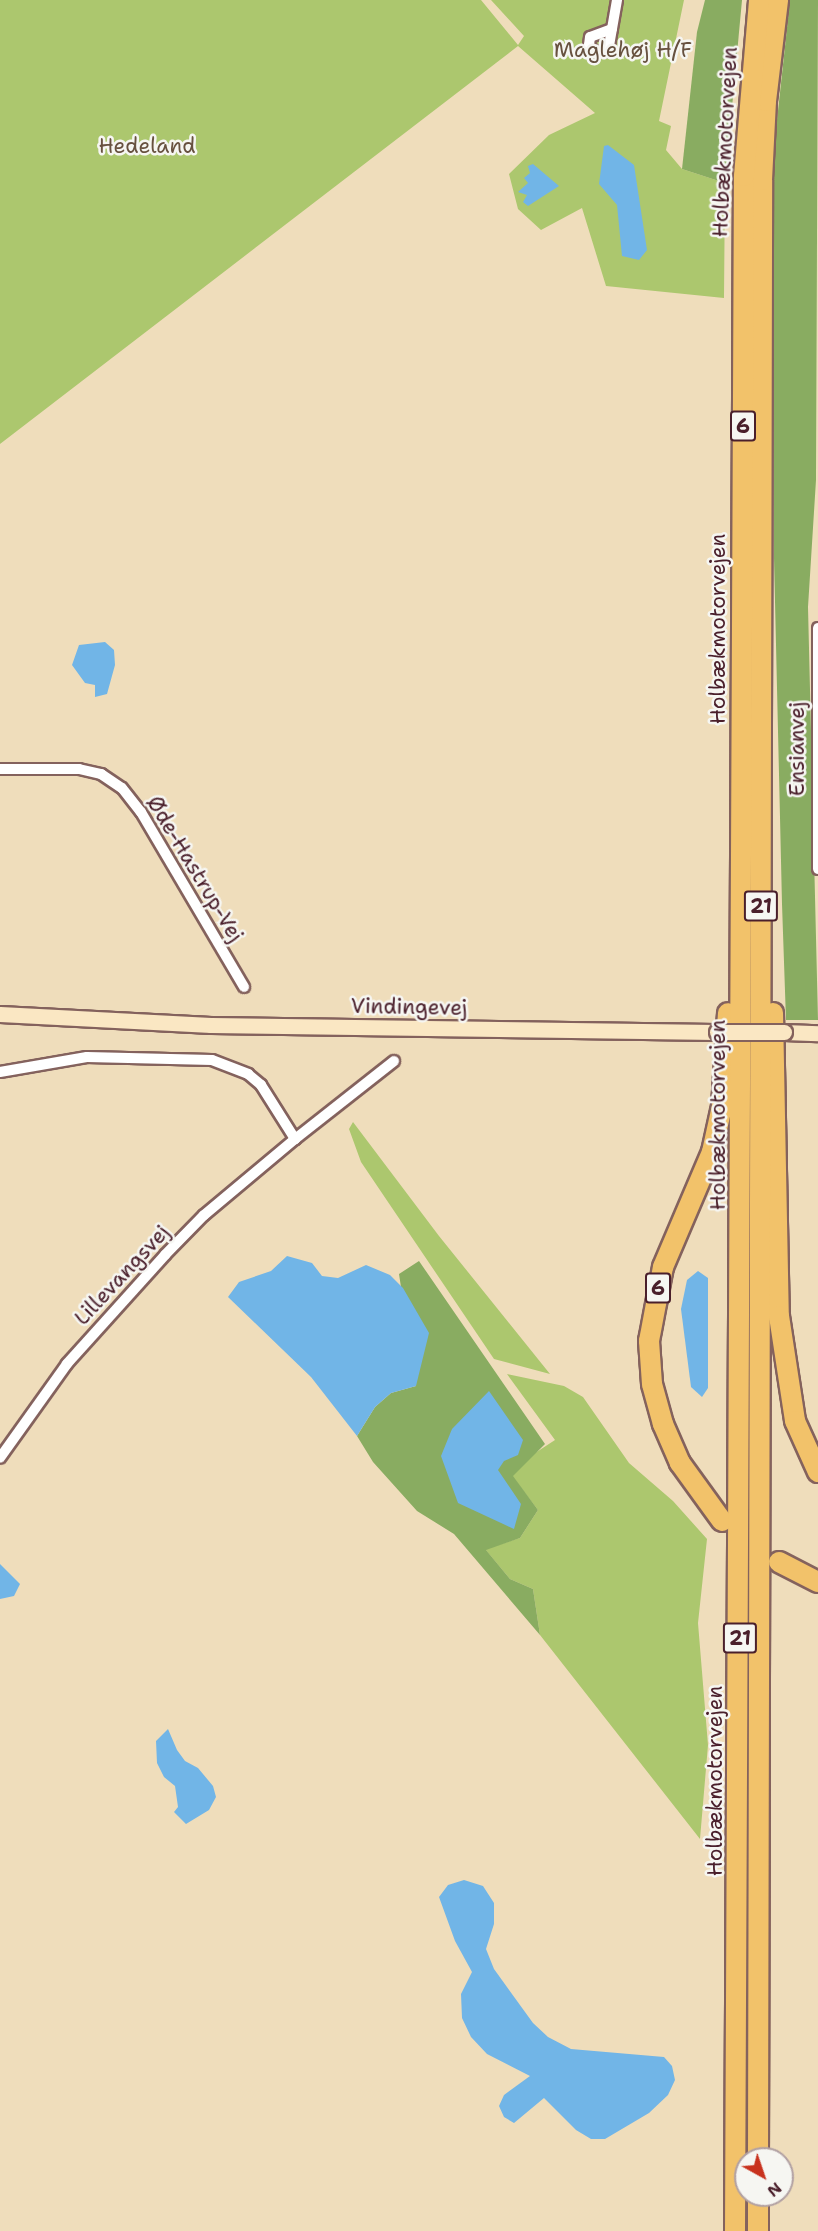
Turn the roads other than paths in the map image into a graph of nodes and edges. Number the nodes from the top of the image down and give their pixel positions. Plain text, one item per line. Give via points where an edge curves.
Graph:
1 (617, 0) edge
2 (759, 0) edge
3 (778, 0) edge
4 (612, 29) dead end
5 (818, 628) edge
6 (817, 662) edge
7 (817, 753) edge
8 (0, 769) edge
9 (761, 793) junction
10 (818, 843) edge
11 (742, 852) junction
12 (818, 869) edge
13 (244, 987) dead end
14 (0, 1014) edge
15 (818, 1033) edge
16 (394, 1061) dead end
17 (0, 1072) edge
18 (295, 1138) junction
19 (0, 1458) edge
20 (818, 1472) edge
21 (722, 1521) dead end
22 (780, 1562) dead end
23 (818, 1582) edge
24 (758, 2147) edge
25 (758, 2207) edge
26 (735, 2231) edge
27 (758, 2231) edge

1 - 4 street
2 - 11 highway, Holbækmotorvejen / 6 via 744,176
3 - 9 highway, Holbækmotorvejen / 6 via 766,101 762,180
5 - 6 street, Ensianvej
6 - 7 street, Ensianvej
7 - 10 street, Ensianvej
8 - 13 street, Øde-Hastrup-Vej via 79,769 101,774 122,789 141,812
9 - 20 highway, 6 via 769,876 779,1316 795,1421
9 - 24 highway, Holbækmotorvejen / 21
10 - 12 street, Ensianvej
11 - 21 highway, 6 via 732,940 722,1106 712,1152 663,1267 649,1341 652,1384 663,1424 680,1463
11 - 26 highway, Holbækmotorvejen / 21
14 - 15 main road, Vindingevej, bridge via 211,1025
16 - 18 street, Lillevangsvej
17 - 18 street via 87,1057 212,1060 248,1074 261,1085
18 - 19 street, Lillevangsvej via 204,1215 149,1272 67,1364
22 - 23 highway
25 - 27 highway

